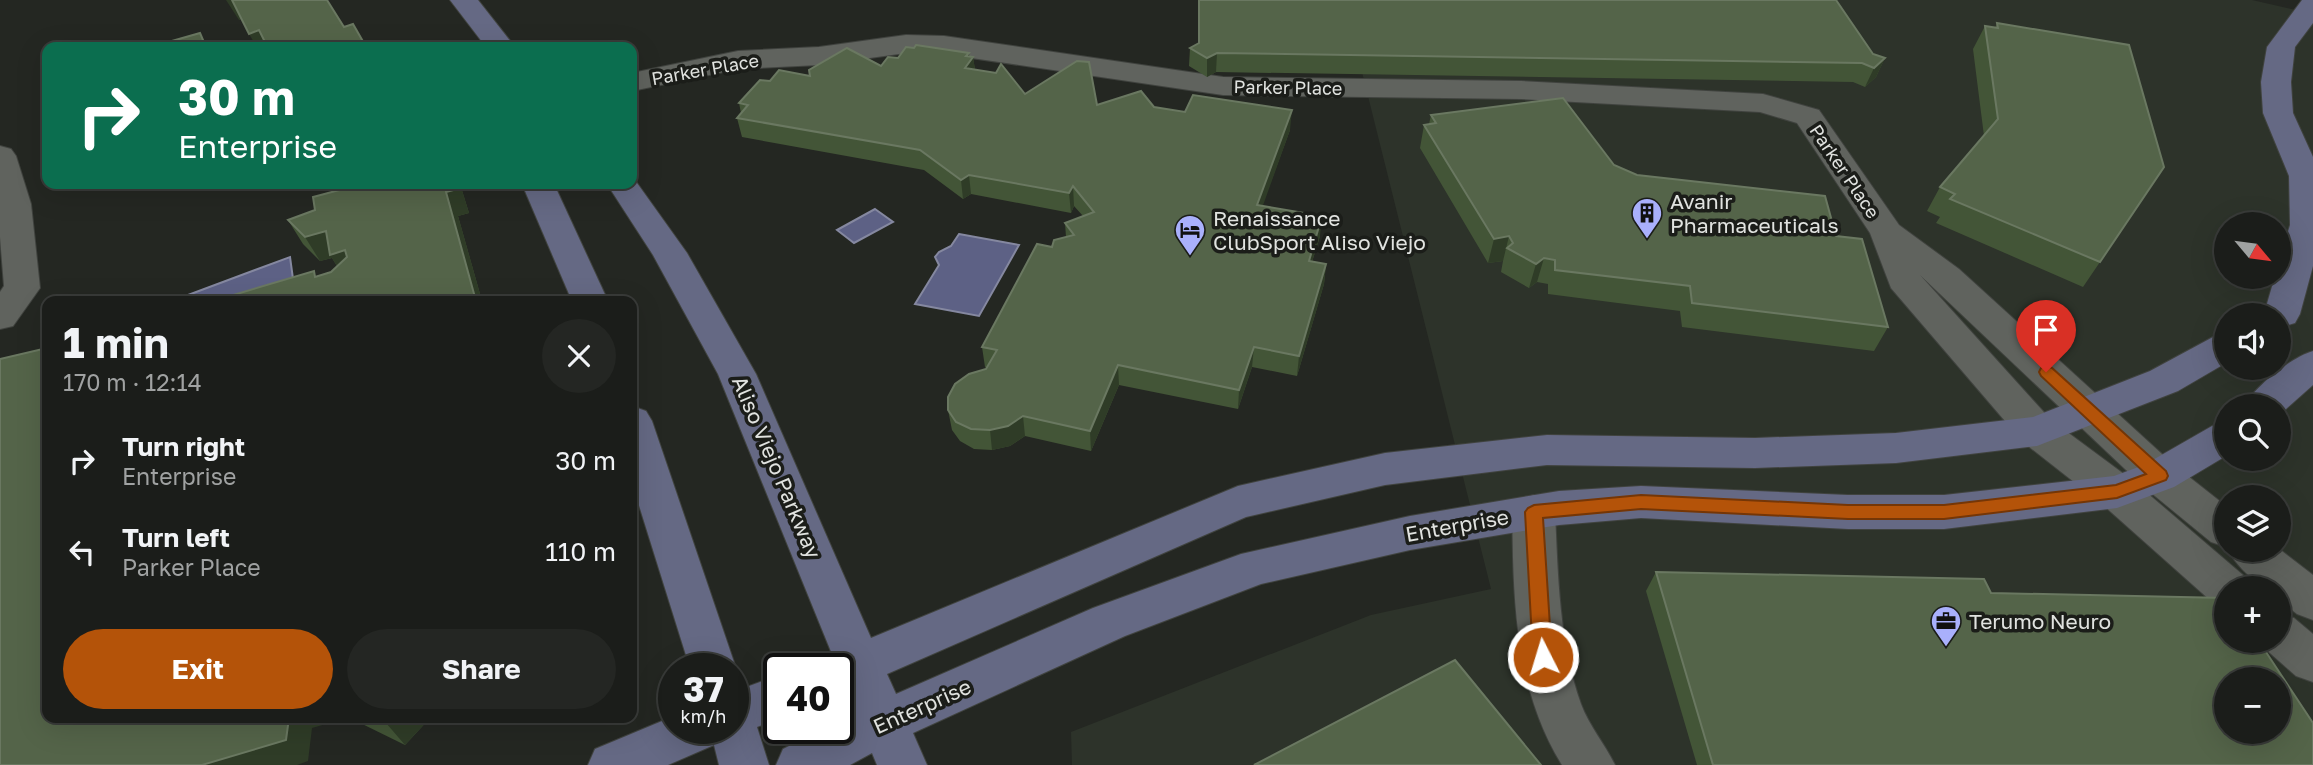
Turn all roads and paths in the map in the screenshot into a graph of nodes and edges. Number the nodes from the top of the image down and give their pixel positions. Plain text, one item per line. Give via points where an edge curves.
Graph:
1 (464, 0) edge
2 (2313, 4) edge
3 (497, 42) edge
4 (637, 81) edge
5 (0, 156) edge
6 (540, 189) edge
7 (626, 189) edge
8 (1887, 233) junction
9 (588, 296) edge
10 (2285, 303) edge
11 (0, 317) edge
12 (2214, 353) edge
13 (2313, 364) edge
14 (2278, 394) edge
15 (2087, 411) junction
16 (2037, 431) junction
17 (637, 436) edge
18 (2214, 444) edge
19 (2160, 476) junction
20 (2117, 492) junction
21 (1534, 512) junction
22 (2214, 520) edge
23 (2265, 562) edge
24 (2214, 577) edge
25 (2313, 601) edge
26 (2291, 643) edge
27 (708, 653) edge
28 (844, 653) edge
29 (2313, 662) edge
30 (854, 667) edge
31 (854, 676) edge
32 (893, 743) edge
33 (662, 744) edge
34 (738, 744) edge
35 (612, 765) edge
36 (744, 765) edge
37 (801, 765) edge
38 (1590, 765) edge

1 - 3 main road
2 - 10 main road via 2281,47 2276,82 2278,113 2305,176 2307,225
4 - 8 street, Parker Place via 738,60 944,44 1223,86 1521,90 1763,103 1808,117
5 - 11 street via 14,204 22,288
6 - 9 main road
7 - 28 main road, Aliso Viejo Parkway via 670,253 737,374
8 - 15 street, Parker Place via 1946,277
8 - 16 street, Parker Place via 1904,280
12 - 15 main road via 2164,381
13 - 14 main road
15 - 16 main road
15 - 19 street, Parker Place
16 - 20 street, Parker Place
16 - 30 main road via 1896,448 1755,453 1547,450 1385,469 1238,502
17 - 27 main road
18 - 19 main road, Enterprise
19 - 20 main road, Enterprise
19 - 22 street, Parker Place
20 - 21 main road, Enterprise via 1944,512 1641,502
20 - 24 street, Parker Place
21 - 32 main road, Enterprise via 1410,533 1257,567 1110,622
21 - 38 street via 1543,657 1554,699 1576,747
23 - 25 street
26 - 29 street
31 - 32 main road, Aliso Viejo Parkway
32 - 37 main road, Enterprise
33 - 35 main road
34 - 36 main road

